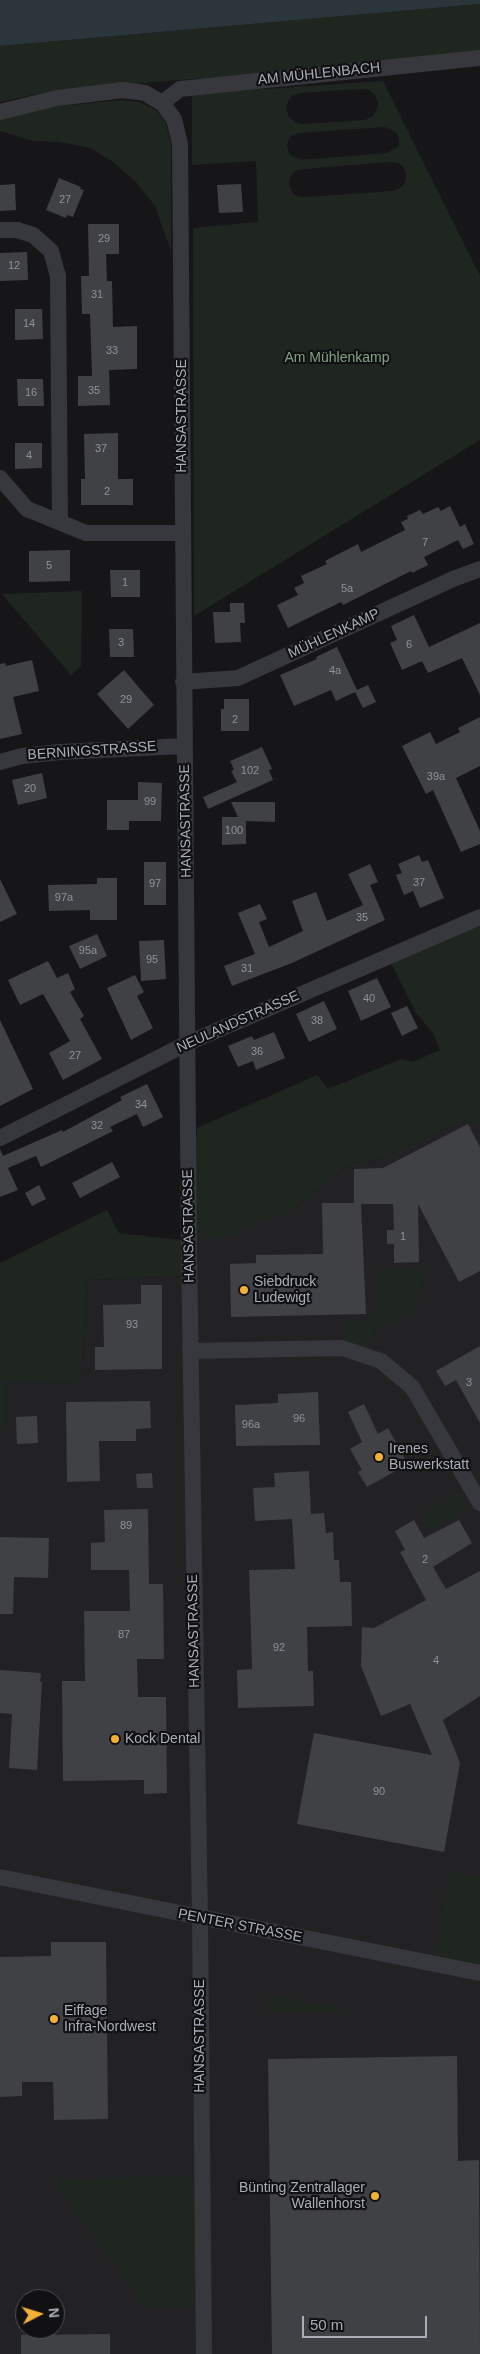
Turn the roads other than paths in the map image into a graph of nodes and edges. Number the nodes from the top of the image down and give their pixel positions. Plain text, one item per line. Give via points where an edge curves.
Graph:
1 (480, 58) edge
2 (162, 103) junction
3 (0, 112) edge
4 (0, 230) edge
5 (0, 478) edge
6 (60, 522) junction
7 (183, 533) junction
8 (480, 569) edge
9 (183, 682) junction
10 (184, 746) junction
11 (0, 762) edge
12 (480, 917) edge
13 (188, 1044) junction
14 (0, 1138) edge
15 (190, 1351) junction
16 (480, 1503) edge
17 (0, 1877) edge
18 (200, 1918) junction
19 (480, 1973) edge
20 (204, 2354) edge

1 - 2 street, AM MÜHLENBACH via 180,89
2 - 3 street via 145,93 123,90 57,98
2 - 7 street, HANSASTRASSE via 174,119 180,144
4 - 6 street via 17,230 33,235 51,251 58,276
5 - 6 street via 27,509
6 - 7 street via 86,532
7 - 9 street, HANSASTRASSE
8 - 9 street, MÜHLENKAMP via 238,678
9 - 10 street, HANSASTRASSE
10 - 11 street, BERNINGSTRASSE via 60,752
10 - 13 street, HANSASTRASSE
12 - 13 street, NEULANDSTRASSE
13 - 14 street, NEULANDSTRASSE
13 - 15 street, HANSASTRASSE
15 - 16 street via 342,1348 381,1361 412,1387
15 - 18 street, HANSASTRASSE
17 - 18 street, PENTER STRASSE
18 - 19 street, PENTER STRASSE
18 - 20 street, HANSASTRASSE

